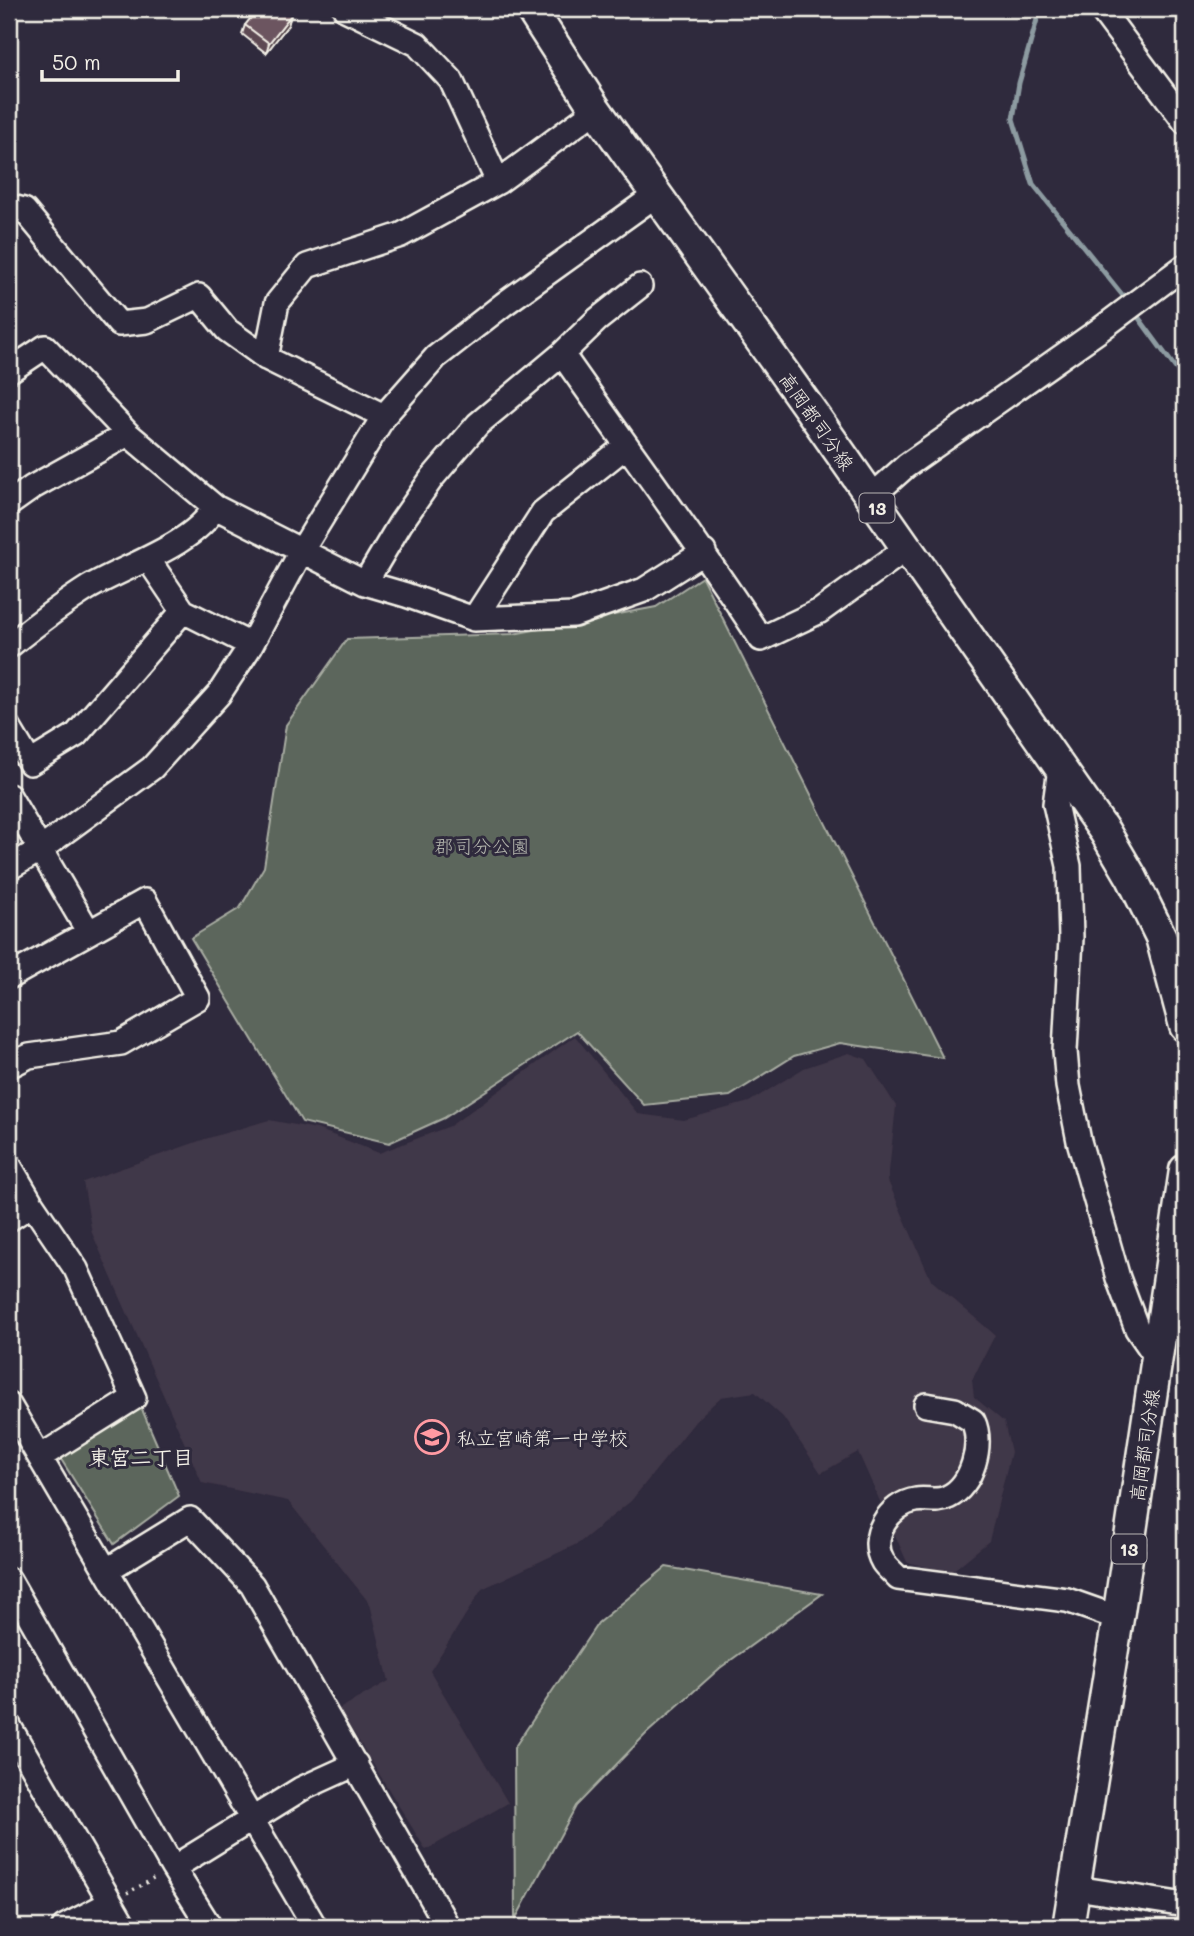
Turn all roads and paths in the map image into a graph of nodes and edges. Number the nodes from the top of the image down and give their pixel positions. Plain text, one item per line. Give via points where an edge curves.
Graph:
1 (345, 9) edge
2 (531, 9) edge
3 (1101, 9) edge
4 (596, 110) junction
5 (1185, 122) edge
6 (498, 182) junction
7 (656, 195) junction
8 (9, 206) edge
9 (1185, 266) edge
10 (640, 286) dead end
11 (562, 354) junction
12 (266, 358) junction
13 (9, 371) edge
14 (384, 416) junction
15 (128, 434) junction
16 (626, 446) junction
17 (870, 498) junction
18 (9, 504) edge
19 (215, 506) junction
20 (906, 549) junction
21 (302, 550) junction
22 (704, 552) junction
23 (148, 559) junction
24 (365, 583) junction
25 (183, 611) junction
26 (474, 620) junction
27 (251, 645) junction
28 (9, 646) edge
29 (9, 728) edge
30 (1060, 768) junction
31 (9, 796) edge
32 (41, 849) junction
33 (9, 868) edge
34 (88, 931) junction
35 (9, 977) edge
36 (1185, 1026) edge
37 (9, 1066) edge
38 (9, 1165) edge
39 (1185, 1170) edge
40 (32, 1204) junction
41 (9, 1219) edge
42 (1157, 1358) junction
43 (9, 1405) edge
44 (926, 1405) dead end
45 (40, 1457) junction
46 (107, 1570) junction
47 (9, 1583) edge
48 (1118, 1618) junction
49 (9, 1726) edge
50 (356, 1764) junction
51 (252, 1820) junction
52 (173, 1868) junction
53 (1076, 1888) junction
54 (110, 1903) junction
55 (1185, 1905) edge
56 (64, 1927) edge
57 (125, 1927) edge
58 (210, 1927) edge
59 (315, 1927) edge
60 (448, 1927) edge
61 (1069, 1927) edge

1 - 6 street via 417,44 451,80
2 - 4 main road, 高岡都司分線 / 13
3 - 5 street
4 - 6 street
4 - 7 main road, 高岡都司分線 / 13
6 - 12 street via 401,235 307,266 276,303
7 - 14 street via 436,357
7 - 17 main road, 高岡都司分線 / 13
8 - 12 street via 24,210 119,324 147,321 199,296 227,330
9 - 17 street via 906,466
10 - 11 street
11 - 16 street
11 - 24 street via 478,424 432,478
12 - 14 street
13 - 15 street via 45,347
14 - 21 street
15 - 18 street
15 - 19 street
16 - 22 street
16 - 26 street via 543,512
17 - 20 main road, 高岡都司分線 / 13
19 - 21 street
19 - 23 street via 208,520
20 - 22 street via 820,611 761,639
20 - 30 main road, 高岡都司分線 / 13
21 - 24 street
21 - 27 street
22 - 26 street via 644,590 574,615
23 - 25 street
23 - 28 street via 89,588
24 - 26 street
25 - 27 street
25 - 29 street via 76,735 30,763
27 - 32 street via 219,695 152,768
30 - 36 main road, 高岡都司分線 / 13 via 1105,832 1161,937
30 - 42 street via 1055,804 1069,866 1071,938 1065,1051 1068,1086 1118,1278 1137,1329
31 - 32 street
32 - 33 street
32 - 34 street
34 - 35 street
34 - 37 street via 145,901 198,998 121,1043 29,1056
38 - 40 street
39 - 42 main road, 高岡都司分線 / 13
40 - 41 street
40 - 45 street via 76,1269 134,1398
42 - 48 main road, 高岡都司分線 / 13
43 - 45 street
44 - 48 street via 955,1410 973,1421 978,1441 971,1470 961,1487 946,1499 914,1500 888,1516 878,1540 883,1562 898,1578 1067,1600
45 - 46 street
46 - 50 street via 190,1519 252,1585
46 - 51 street
47 - 52 street
48 - 53 main road, 高岡都司分線 / 13
49 - 54 street
50 - 51 street via 301,1789
50 - 60 street
51 - 52 street
51 - 59 street
52 - 54 path
52 - 58 street
53 - 55 street
53 - 61 main road, 高岡都司分線 / 13
54 - 56 street
54 - 57 street

